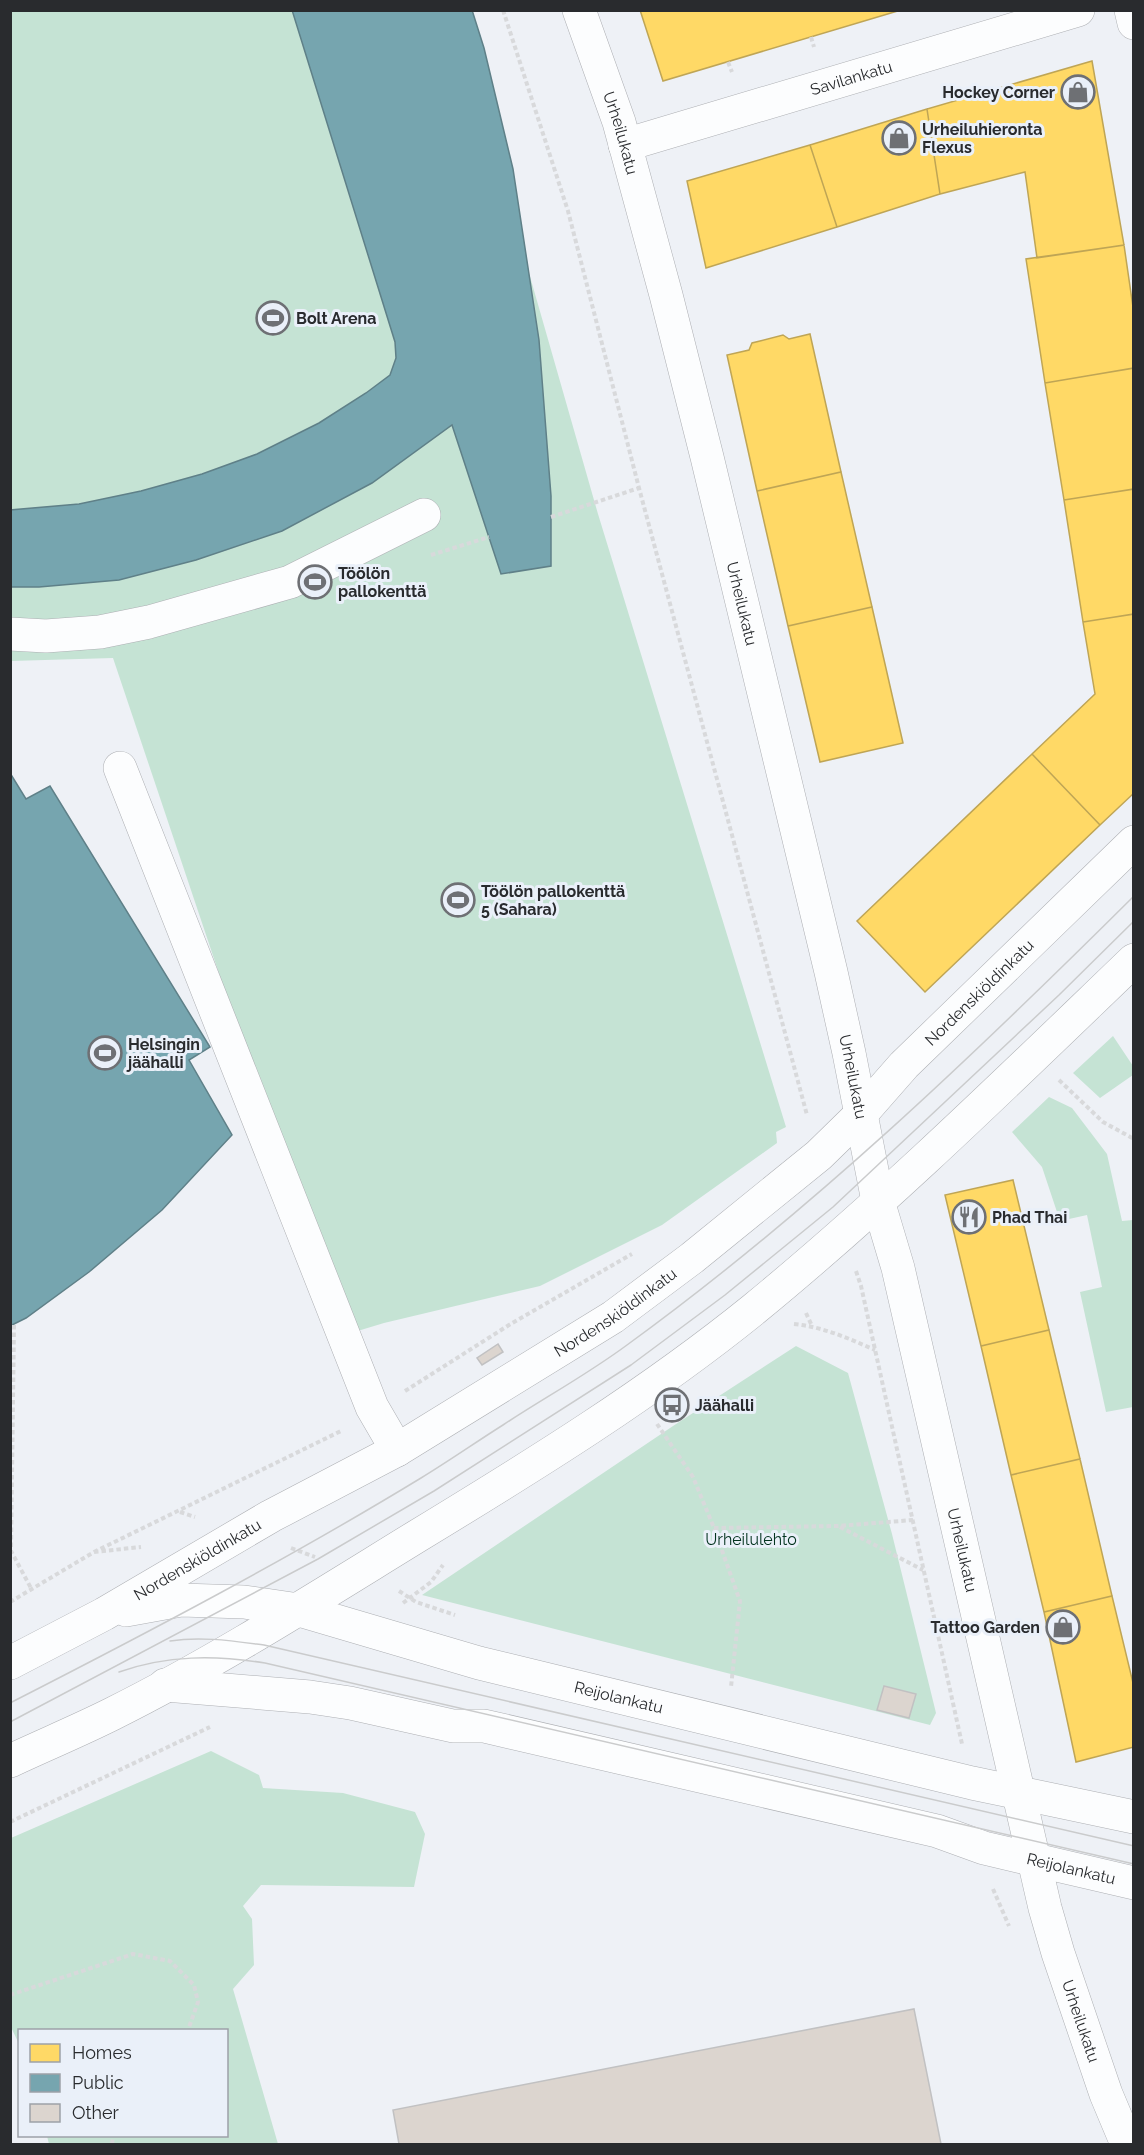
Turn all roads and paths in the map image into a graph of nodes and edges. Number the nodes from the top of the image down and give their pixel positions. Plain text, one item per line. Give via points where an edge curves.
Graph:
1 (503, 10) edge
2 (579, 10) edge
3 (1077, 10) edge
4 (1131, 10) edge
5 (1134, 23) edge
6 (811, 37) dead end
7 (814, 47) dead end
8 (728, 62) dead end
9 (732, 72) dead end
10 (625, 145) junction
11 (639, 488) junction
12 (424, 515) dead end
13 (551, 517) dead end
14 (10, 634) edge
15 (120, 768) dead end
16 (1134, 842) edge
17 (1134, 960) edge
18 (1054, 1075) dead end
19 (861, 1114) junction
20 (1134, 1139) edge
21 (819, 1155) junction
22 (879, 1201) junction
23 (842, 1234) junction
24 (638, 1250) dead end
25 (805, 1310) dead end
26 (790, 1324) dead end
27 (14, 1325) dead end
28 (812, 1326) junction
29 (875, 1350) junction
30 (375, 1411) junction
31 (653, 1419) dead end
32 (397, 1450) junction
33 (179, 1511) junction
34 (913, 1521) junction
35 (838, 1526) junction
36 (714, 1528) junction
37 (244, 1533) junction
38 (924, 1571) junction
39 (360, 1572) junction
40 (32, 1590) junction
41 (411, 1597) dead end
42 (10, 1602) edge
43 (299, 1610) junction
44 (104, 1614) junction
45 (10, 1663) edge
46 (165, 1686) junction
47 (731, 1687) dead end
48 (212, 1726) dead end
49 (962, 1744) dead end
50 (10, 1761) edge
51 (1019, 1792) junction
52 (1134, 1817) edge
53 (10, 1822) edge
54 (1033, 1860) junction
55 (1134, 1883) edge
56 (10, 1995) edge
57 (189, 2029) edge
58 (1127, 2145) edge

1 - 11 path via 568,211
2 - 10 main road, Urheilukatu
3 - 10 main road, Savilankatu
4 - 5 main road
6 - 7 path
8 - 9 path
10 - 19 main road, Urheilukatu via 707,457 831,972
11 - 13 path
11 - 21 path
12 - 14 main road via 290,582 100,632
15 - 30 main road
16 - 19 main road, Nordenskiöldinkatu via 904,1065
17 - 22 main road
18 - 20 path via 1103,1122
19 - 21 main road, Nordenskiöldinkatu
19 - 22 main road, Urheilukatu
21 - 32 main road, Nordenskiöldinkatu via 613,1317
22 - 23 main road
22 - 51 main road, Urheilukatu via 898,1268
23 - 29 path via 861,1286
23 - 39 main road via 751,1311 650,1388
24 - 30 path via 509,1325
25 - 28 path
26 - 28 path
27 - 40 path via 11,1551
28 - 29 path
29 - 34 path
30 - 32 main road
30 - 33 path
31 - 36 path via 693,1477
32 - 37 main road, Nordenskiöldinkatu
33 - 37 path
33 - 40 path via 94,1552
34 - 35 path
34 - 38 path
35 - 36 path
35 - 38 path
36 - 47 path via 740,1600
37 - 39 path
37 - 44 main road, Nordenskiöldinkatu
38 - 49 path
39 - 41 path
39 - 43 main road
40 - 42 path
43 - 44 main road, Reijolankatu via 244,1602 181,1600
43 - 46 main road
43 - 51 main road, Reijolankatu via 479,1663
44 - 45 main road, Nordenskiöldinkatu
46 - 50 main road
46 - 54 main road, Reijolankatu via 310,1697 453,1726 484,1726 938,1831
48 - 53 path
51 - 52 main road, Reijolankatu
51 - 54 main road, Urheilukatu
54 - 55 main road, Reijolankatu
54 - 58 main road, Urheilukatu via 1061,1964
56 - 57 path via 133,1954 154,1957 170,1961 194,1985 198,2002

